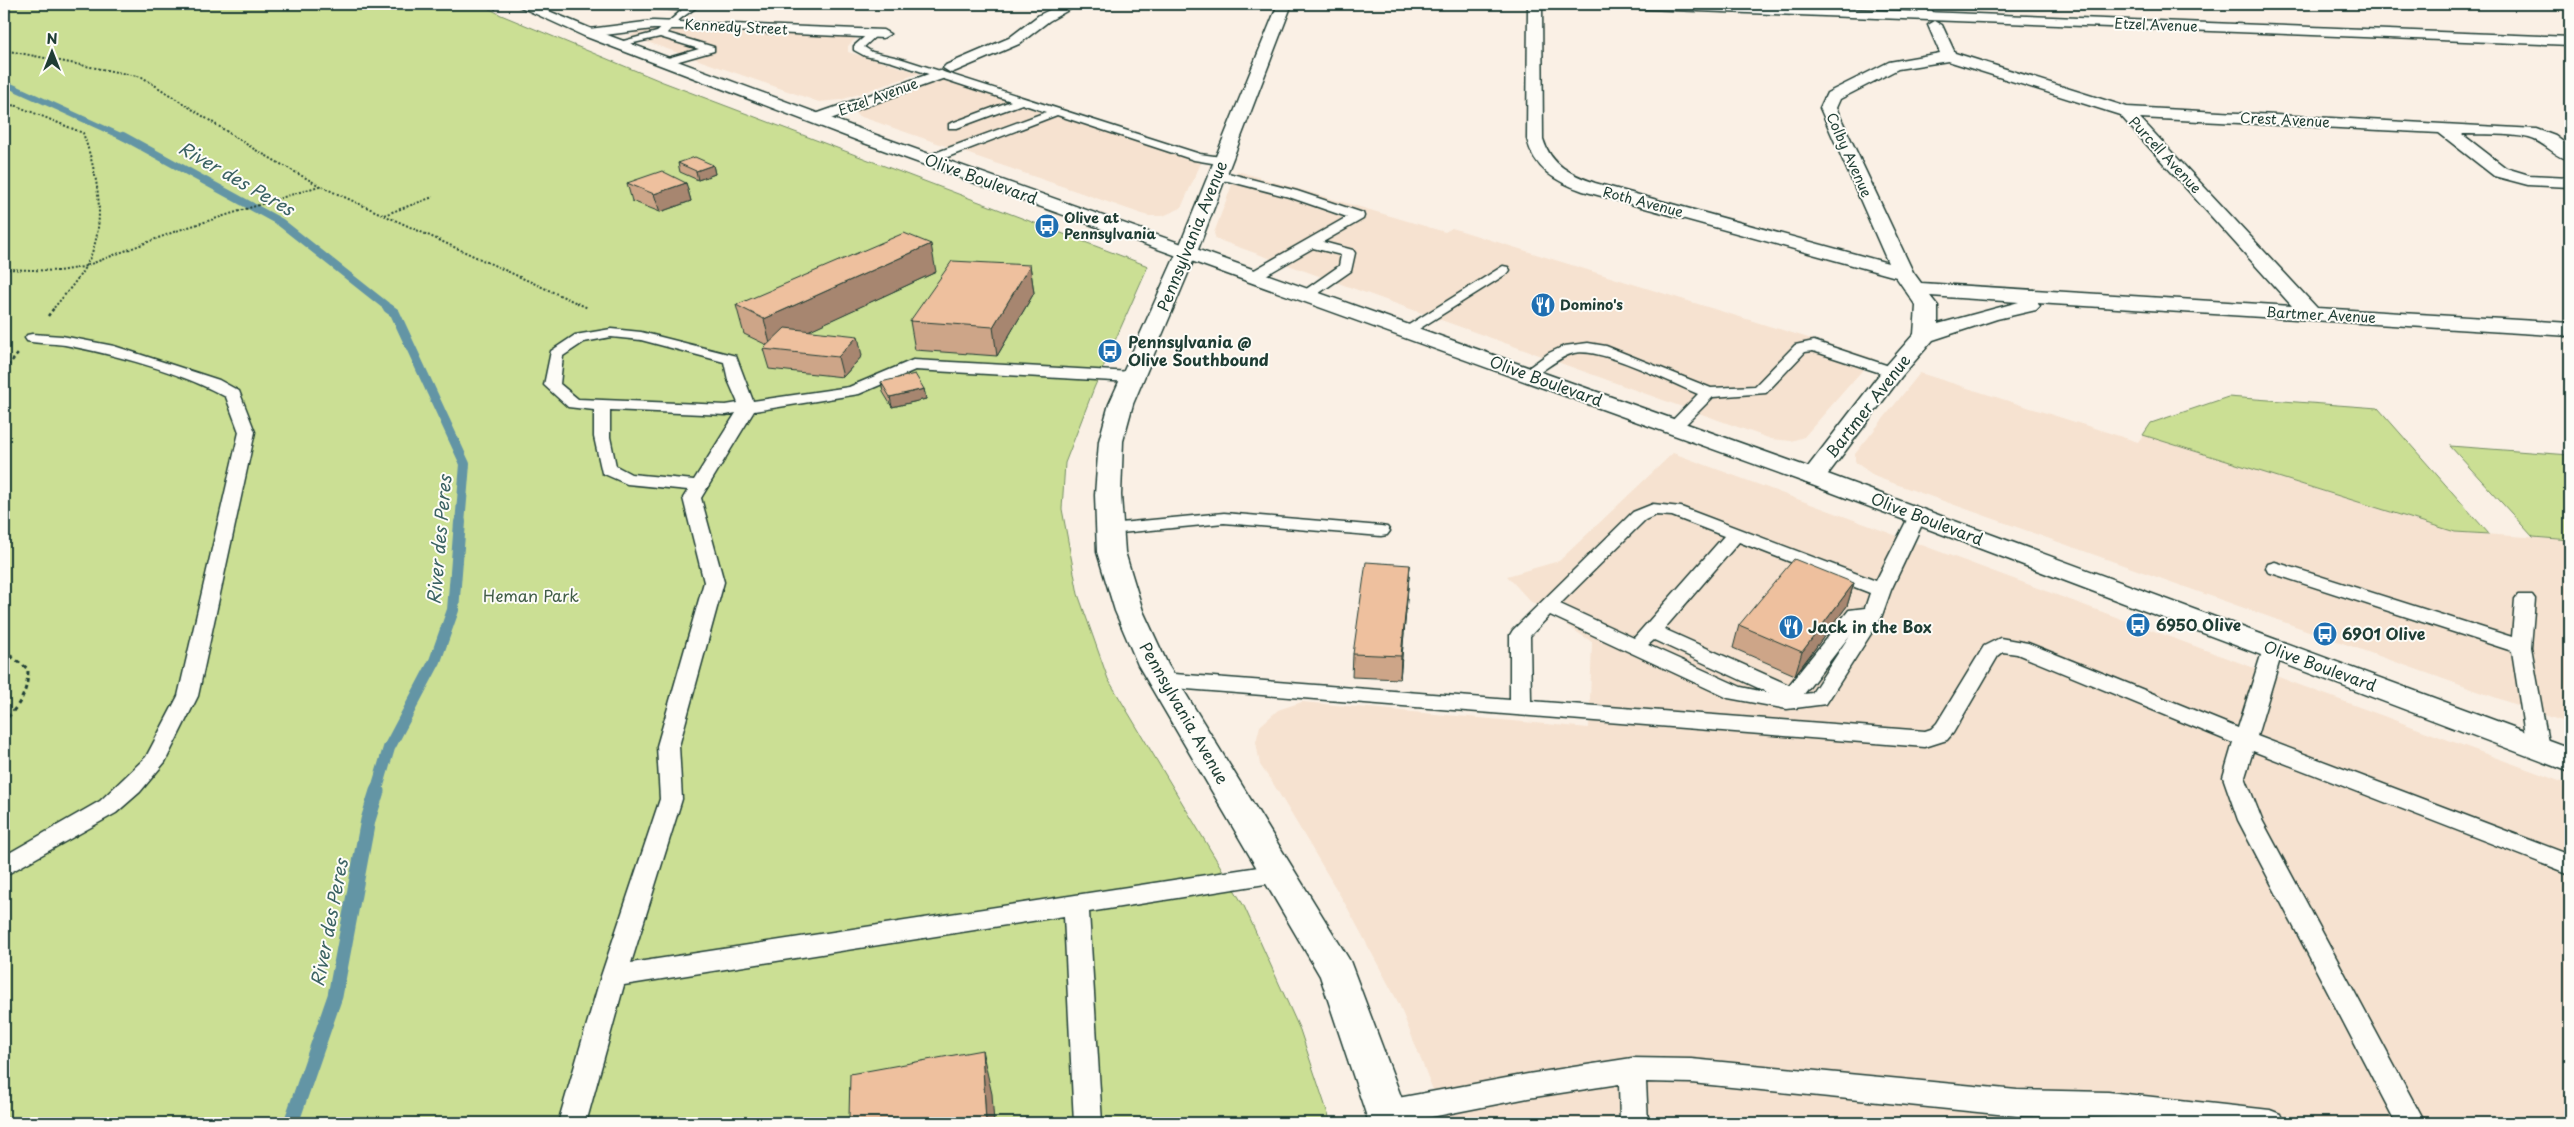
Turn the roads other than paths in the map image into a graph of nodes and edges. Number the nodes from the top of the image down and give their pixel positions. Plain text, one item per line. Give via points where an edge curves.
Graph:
1 (521, 4) edge
2 (655, 4) edge
3 (1072, 4) edge
4 (1285, 4) edge
5 (1534, 4) edge
6 (1621, 4) edge
7 (1920, 4) edge
8 (694, 6) edge
9 (1932, 20) junction
10 (664, 29) junction
11 (589, 33) junction
12 (878, 34) joint
13 (2570, 41) edge
14 (620, 45) junction
15 (1949, 56) junction
16 (665, 62) junction
17 (945, 71) junction
18 (1020, 101) junction
19 (1056, 112) junction
20 (2126, 112) junction
21 (816, 119) junction
22 (953, 126) dead end
23 (2443, 128) junction
24 (2570, 155) edge
25 (928, 160) junction
26 (1224, 161) junction
27 (1217, 177) junction
28 (2570, 182) edge
29 (1311, 244) junction
30 (1187, 252) junction
31 (1502, 270) dead end
32 (1254, 276) junction
33 (1909, 281) junction
34 (1307, 295) junction
35 (2072, 300) junction
36 (2312, 315) junction
37 (2570, 330) edge
38 (1406, 331) junction
39 (1924, 336) junction
40 (32, 338) road end
41 (1893, 372) junction
42 (1528, 374) junction
43 (1132, 377) junction
44 (1709, 393) junction
45 (602, 406) junction
46 (748, 407) junction
47 (1674, 427) junction
48 (1813, 476) junction
49 (700, 486) junction
50 (1917, 516) junction
51 (1110, 529) junction
52 (1381, 531) dead end
53 (1736, 534) junction
54 (2275, 568) dead end
55 (1881, 590) junction
56 (2525, 600) dead end
57 (1546, 606) junction
58 (1873, 614) junction
59 (1651, 631) junction
60 (1636, 647) junction
61 (2521, 647) junction
62 (2273, 649) junction
63 (1161, 680) junction
64 (1521, 706) junction
65 (2246, 740) junction
66 (2538, 748) junction
67 (2570, 760) edge
68 (2570, 866) edge
69 (4, 867) edge
70 (1278, 873) junction
71 (1076, 904) junction
72 (614, 976) junction
73 (1632, 1070) junction
74 (1388, 1118) edge
75 (572, 1123) edge
76 (1088, 1123) edge
77 (1634, 1123) edge
78 (2270, 1123) edge
79 (2410, 1123) edge

1 - 11 street, Olive Boulevard
2 - 8 lane via 652,6
3 - 17 street, Etzel Avenue via 1044,18 1014,42
4 - 26 street, Pennsylvania Avenue
5 - 33 street, Roth Avenue via 1535,139 1537,152 1553,172 1589,187
6 - 9 street, Etzel Avenue
7 - 9 street
8 - 10 lane
9 - 13 street, Etzel Avenue
9 - 15 street
10 - 11 street, Kennedy Street
10 - 12 street, Kennedy Street
10 - 14 lane
10 - 16 lane via 710,49
11 - 14 street, Olive Boulevard
12 - 17 lane via 858,48 869,54
14 - 16 street, Olive Boulevard
15 - 20 street, Purcell Avenue
15 - 33 street, Colby Avenue via 1894,65 1832,96 1828,108
16 - 21 street, Olive Boulevard
17 - 18 lane
17 - 21 street, Etzel Avenue
18 - 19 lane
18 - 22 lane
19 - 25 lane
19 - 26 lane via 1198,157
20 - 23 street, Crest Avenue
20 - 36 street, Purcell Avenue
21 - 25 street, Olive Boulevard
23 - 24 street, Crest Avenue via 2530,134 2549,140
23 - 28 street via 2500,172 2528,180
25 - 30 street, Olive Boulevard
26 - 27 street, Pennsylvania Avenue
27 - 29 lane via 1293,194 1358,216
27 - 30 street, Pennsylvania Avenue
29 - 32 lane
29 - 34 lane via 1348,253 1346,268
30 - 32 street, Olive Boulevard
30 - 43 street, Pennsylvania Avenue
31 - 38 lane
32 - 34 street, Olive Boulevard
33 - 35 street, Bartmer Avenue
33 - 39 street via 1927,306
34 - 38 street, Olive Boulevard
35 - 36 street, Bartmer Avenue
35 - 39 street, Bartmer Avenue via 2021,307
36 - 37 street, Bartmer Avenue
38 - 42 street, Olive Boulevard
39 - 41 street, Bartmer Avenue
40 - 69 lane via 62,340 114,351 213,382 233,394 248,432 188,696 154,762 108,807
41 - 44 lane via 1814,346 1800,348 1760,390
41 - 48 street, Bartmer Avenue
42 - 44 lane via 1570,347 1585,347 1601,349
42 - 47 street, Olive Boulevard
43 - 46 lane via 913,365 853,391
43 - 51 street, Pennsylvania Avenue via 1111,441
44 - 47 lane
45 - 46 lane via 726,410
45 - 46 lane via 574,404 552,385 556,354 580,338 611,333 641,336 731,359
45 - 49 lane via 602,437 608,468 627,479
46 - 49 lane
47 - 48 street, Olive Boulevard
48 - 50 street, Olive Boulevard
49 - 72 lane via 692,498 714,582 668,746 671,798
50 - 55 lane
50 - 62 street, Olive Boulevard
51 - 52 lane via 1224,518
51 - 63 street, Pennsylvania Avenue via 1111,552 1129,611
53 - 55 lane
53 - 57 lane via 1675,511 1653,509 1639,516
53 - 59 lane
54 - 61 lane
55 - 58 lane
56 - 61 lane
57 - 60 lane
57 - 64 lane via 1520,635
58 - 59 lane via 1856,614 1792,695
58 - 60 lane via 1819,699 1801,703 1767,701 1735,693
59 - 60 lane
61 - 66 lane
62 - 65 lane
62 - 66 street, Olive Boulevard
63 - 64 lane
63 - 70 street, Pennsylvania Avenue
64 - 65 lane via 1925,739 1939,735 1991,651 2000,645 2020,648
65 - 68 lane
65 - 79 lane via 2234,777 2250,820
66 - 67 street, Olive Boulevard
70 - 71 lane
70 - 74 street, Pennsylvania Avenue via 1337,972
71 - 72 lane
71 - 76 lane
72 - 75 lane
73 - 74 lane via 1528,1086
73 - 77 lane
73 - 78 lane via 1691,1070 2017,1103 2108,1104

